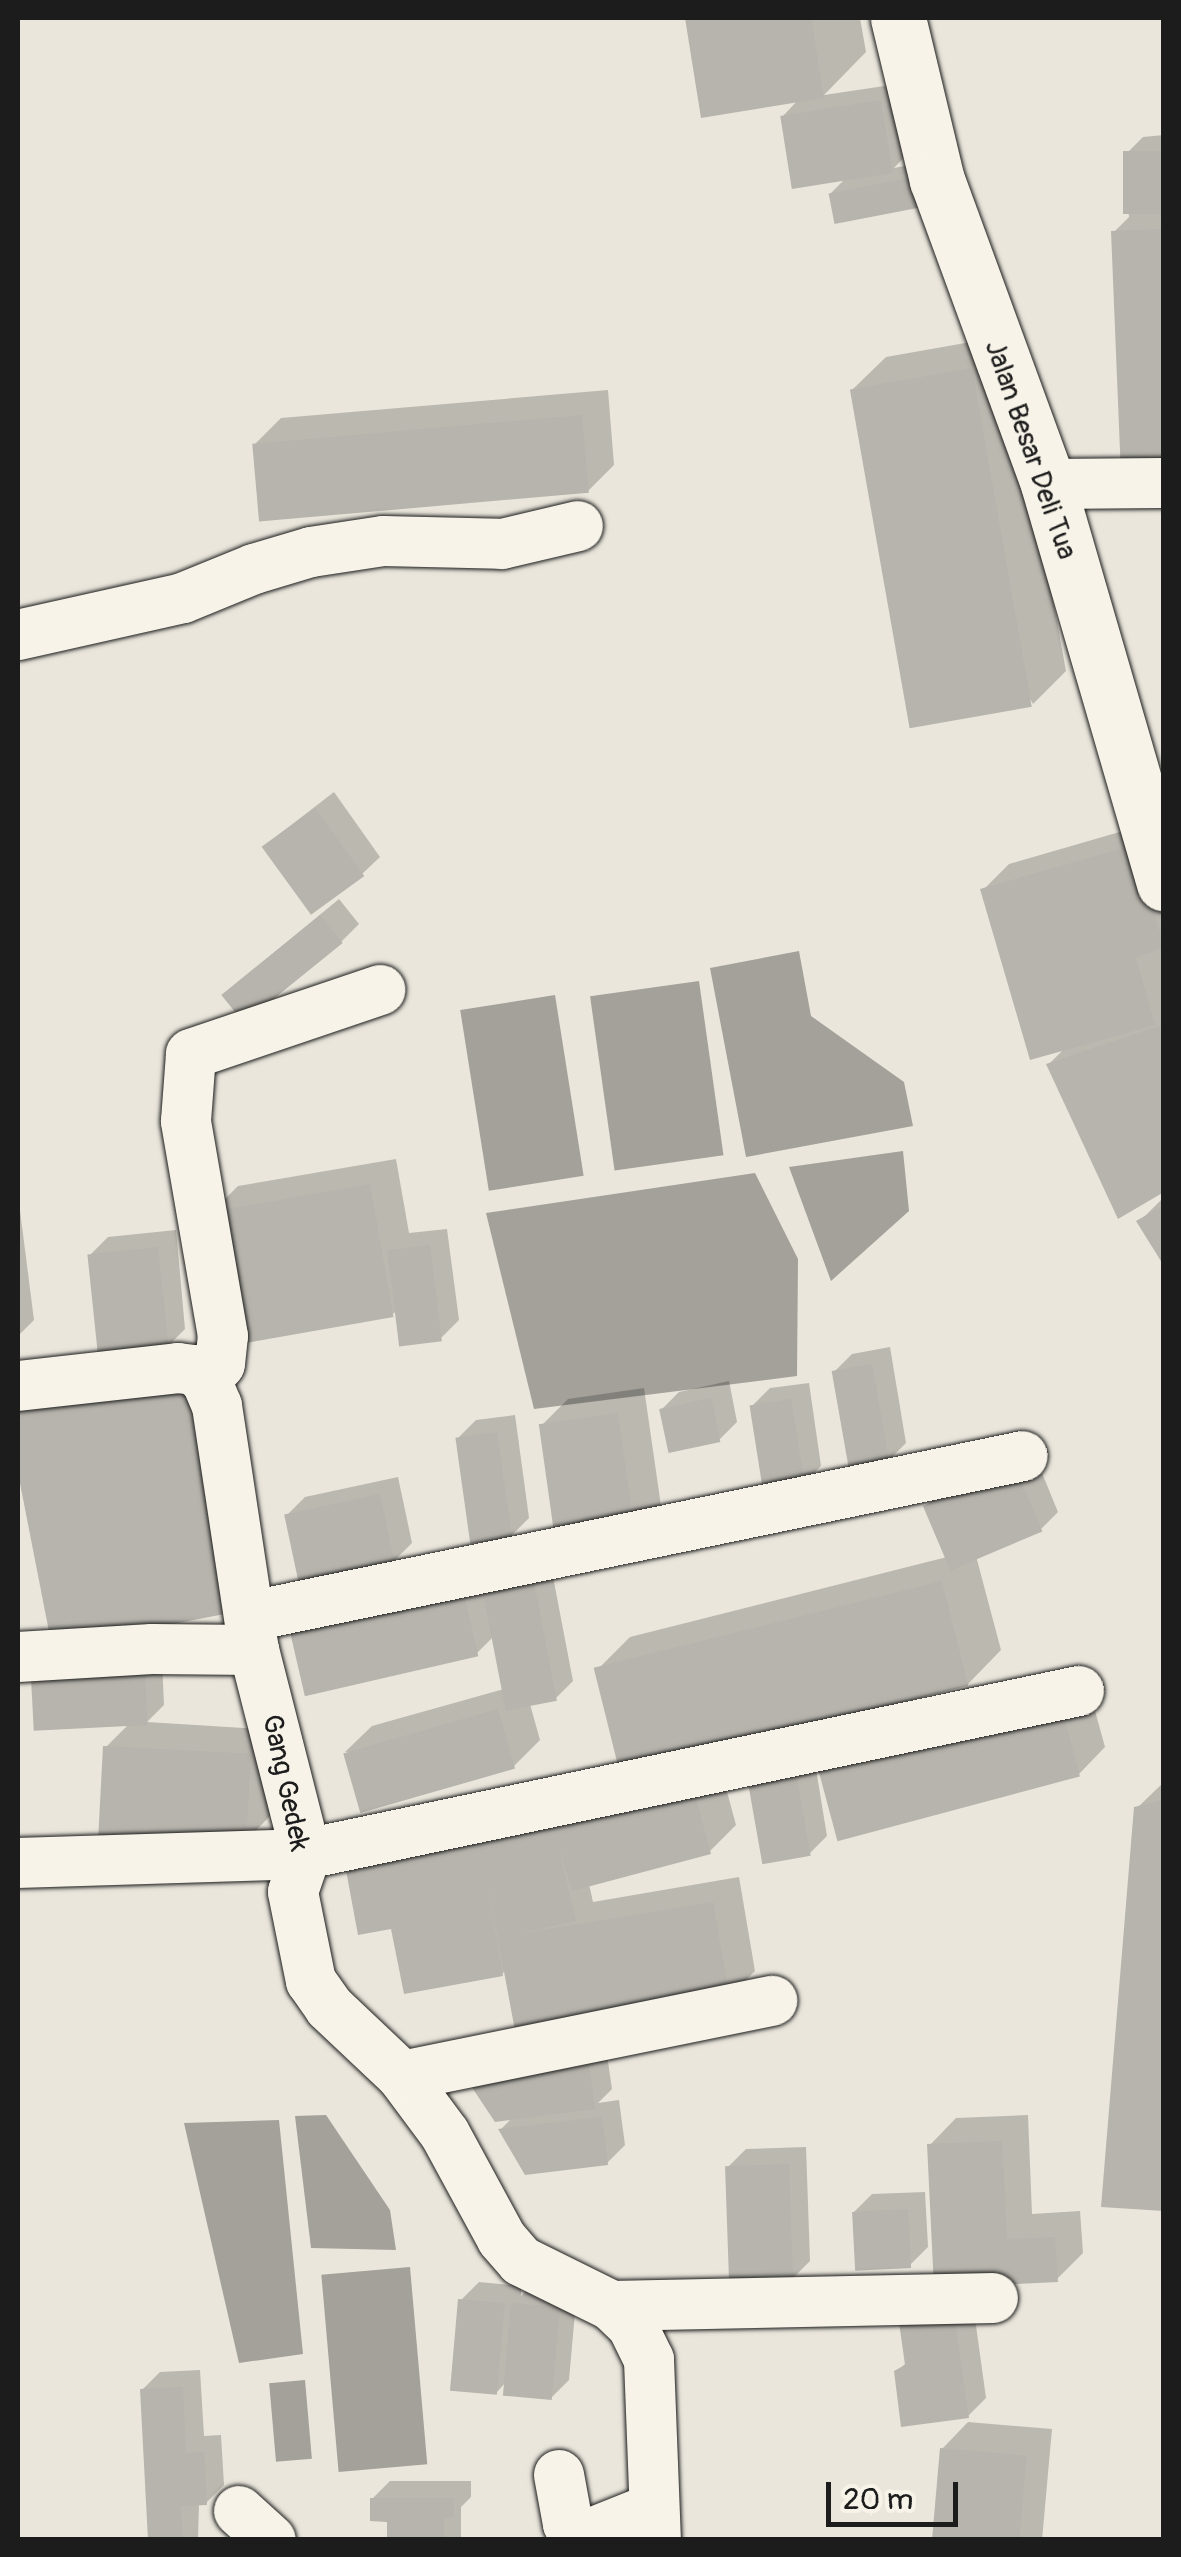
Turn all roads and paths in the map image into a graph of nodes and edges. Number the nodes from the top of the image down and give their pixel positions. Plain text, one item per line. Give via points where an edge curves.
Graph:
1 (898, 18) edge
2 (1164, 483) edge
3 (1048, 484) junction
4 (578, 526) dead end
5 (18, 635) edge
6 (1162, 875) edge
7 (380, 990) dead end
8 (206, 1380) junction
9 (18, 1386) edge
10 (1023, 1456) dead end
11 (253, 1633) junction
12 (18, 1657) edge
13 (1078, 1690) dead end
14 (306, 1854) junction
15 (18, 1864) edge
16 (772, 2001) dead end
17 (402, 2076) junction
18 (993, 2298) dead end
19 (612, 2306) junction
20 (559, 2476) dead end
21 (655, 2524) edge

1 - 3 main road, Jalan Besar Deli Tua via 937,180
2 - 3 street
3 - 6 main road, Jalan Besar Deli Tua
4 - 5 street via 502,544 384,542 310,552 183,598
7 - 8 street via 191,1054 186,1120 223,1336 220,1364
8 - 9 street via 178,1368
8 - 11 street, Gang Gedek via 217,1406
10 - 11 street
11 - 12 street via 152,1649
11 - 14 street, Gang Gedek
13 - 14 street
14 - 15 street
14 - 17 street, Gang Gedek via 292,1892 311,1981
16 - 17 street
17 - 19 street, Gang Gedek via 521,2261
18 - 19 street
19 - 21 street, Gang Gedek via 632,2325 649,2360
20 - 21 street via 568,2524 576,2532

